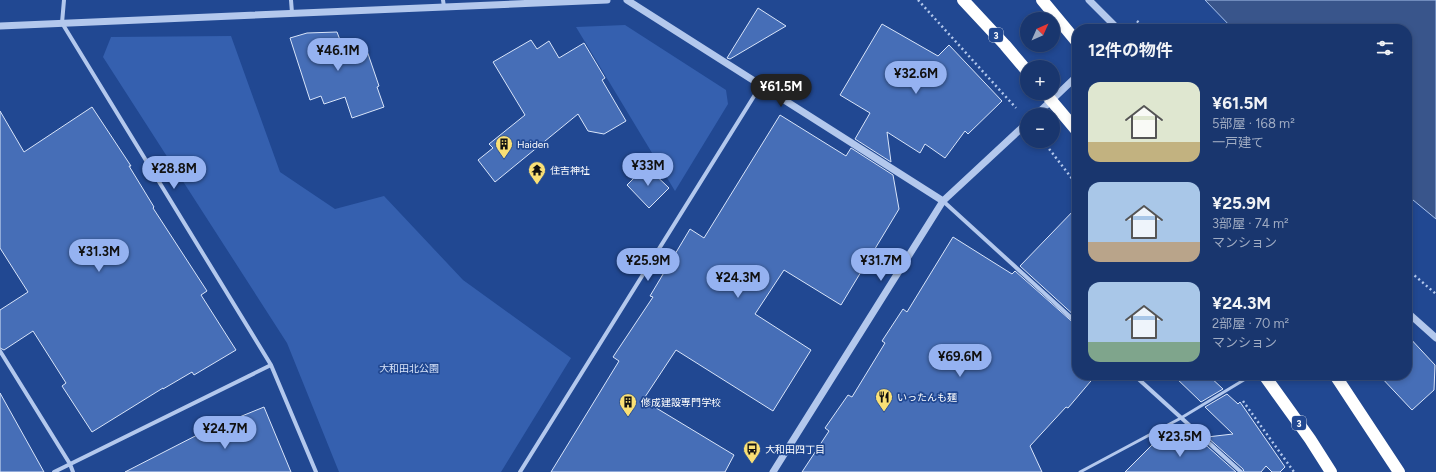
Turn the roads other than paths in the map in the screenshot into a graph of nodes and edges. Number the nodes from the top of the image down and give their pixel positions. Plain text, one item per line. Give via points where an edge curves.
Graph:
1 (64, 0) edge
2 (291, 0) edge
3 (608, 0) edge
4 (627, 0) edge
5 (963, 0) edge
6 (1042, 0) edge
7 (1089, 0) edge
8 (443, 3) edge
9 (292, 13) junction
10 (62, 23) junction
11 (1113, 24) edge
12 (0, 26) edge
13 (1072, 36) edge
14 (1020, 63) edge
15 (1072, 81) edge
16 (761, 84) junction
17 (1051, 100) edge
18 (1043, 108) edge
19 (1072, 125) edge
20 (1020, 130) edge
21 (944, 201) junction
22 (1412, 316) edge
23 (1072, 318) edge
24 (1436, 338) edge
25 (0, 351) edge
26 (271, 365) junction
27 (1139, 380) edge
28 (1244, 380) edge
29 (1268, 380) edge
30 (1338, 380) edge
31 (1181, 418) junction
32 (70, 464) junction
33 (54, 472) edge
34 (73, 472) edge
35 (316, 472) edge
36 (520, 472) edge
37 (773, 472) edge
38 (1080, 472) edge
39 (1241, 472) edge
40 (1331, 472) edge
41 (1399, 472) edge

1 - 10 street
2 - 9 street
3 - 8 street
4 - 16 street
5 - 14 highway, 3
6 - 13 highway
7 - 11 street
8 - 9 street
9 - 10 street
10 - 12 street
10 - 26 street
15 - 18 street
16 - 21 street
16 - 36 street
17 - 19 highway, bridge
20 - 21 street
21 - 23 street
21 - 37 street
22 - 24 street
25 - 32 street
26 - 32 street
26 - 35 street
27 - 31 street
28 - 31 lane
29 - 40 highway, 3
30 - 41 highway
31 - 38 lane
31 - 39 street
32 - 33 street
32 - 34 street

